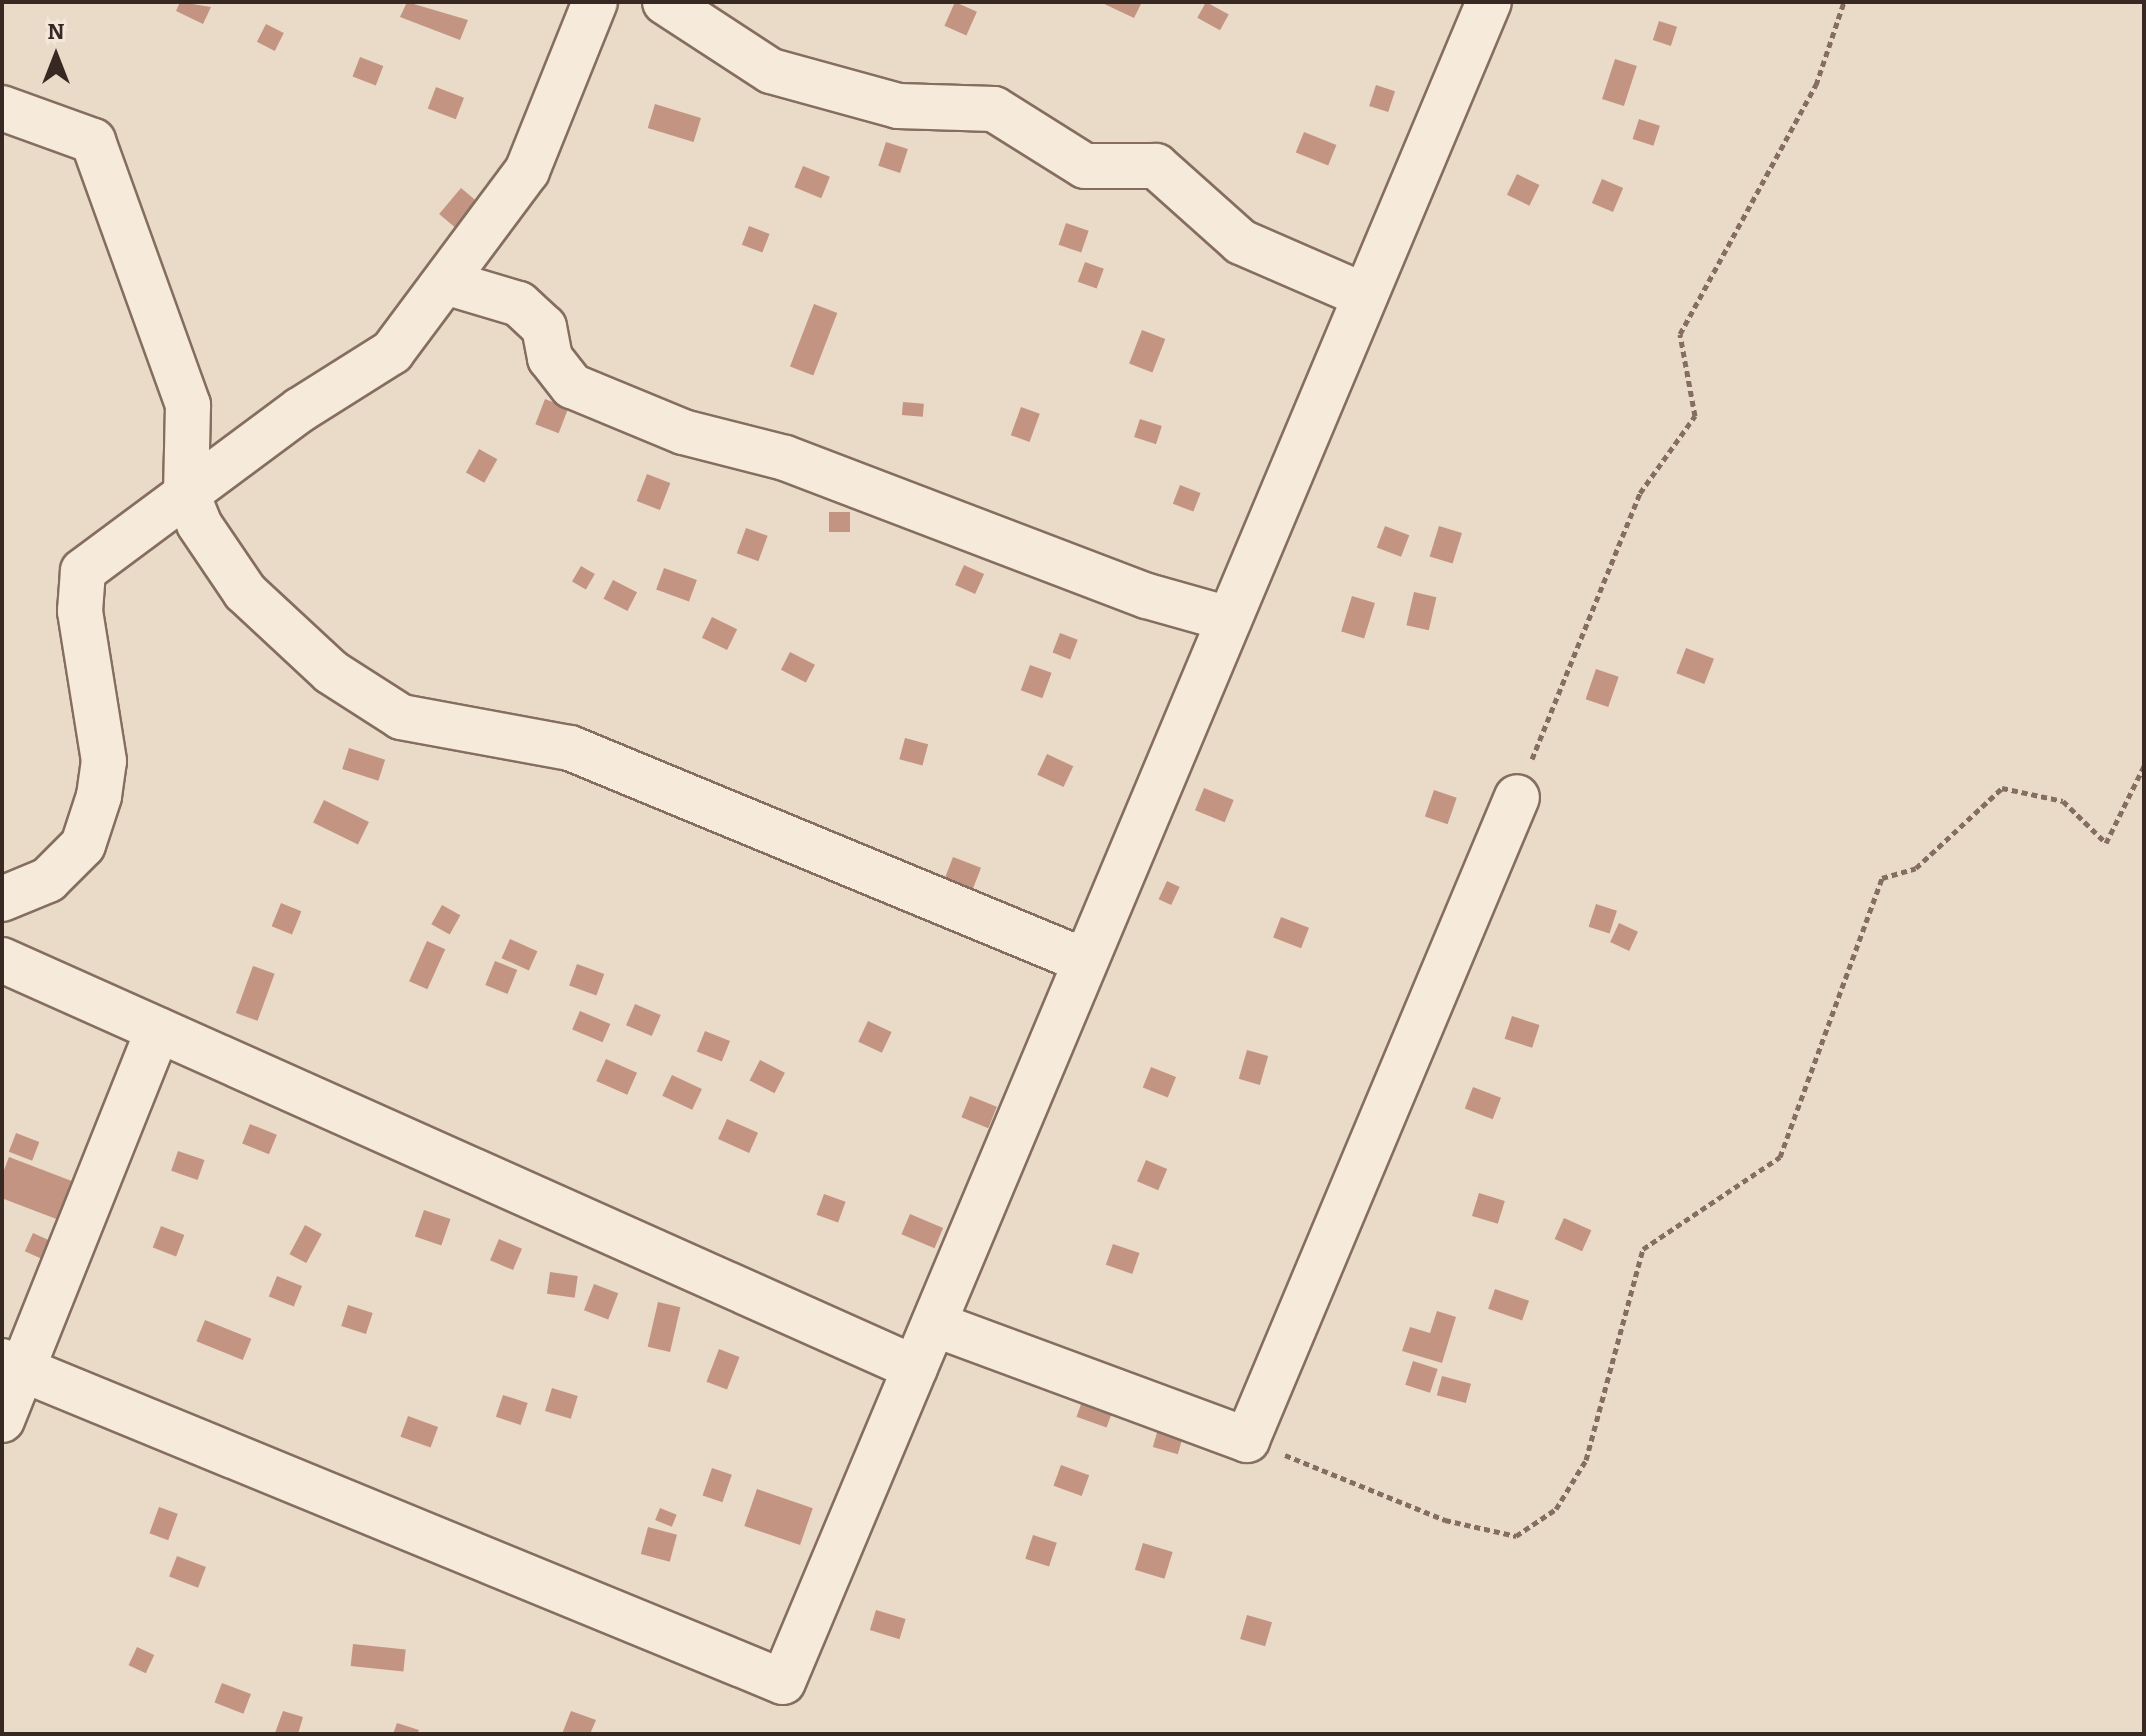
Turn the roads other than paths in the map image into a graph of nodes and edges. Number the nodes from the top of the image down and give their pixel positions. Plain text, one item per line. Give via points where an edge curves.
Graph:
1 (595, 2) edge
2 (665, 2) edge
3 (1489, 2) edge
4 (2, 108) edge
5 (445, 282) junction
6 (1365, 296) junction
7 (186, 491) junction
8 (1229, 619) junction
9 (1517, 797) road end
10 (2, 899) edge
11 (2, 960) edge
12 (1085, 961) junction
13 (158, 1030) junction
14 (934, 1324) junction
15 (13, 1366) edge
16 (915, 1368) junction
17 (2, 1420) edge

1 - 5 street via 527,171
2 - 6 street via 771,71 898,106 994,109 1085,166 1156,166 1241,242
3 - 6 street
4 - 7 street via 93,141 188,405
5 - 7 street via 392,352
5 - 8 street via 519,304 544,327 550,358 572,386 683,432 785,458 1147,596
6 - 8 street
7 - 10 street via 83,571 80,611 104,761 99,796 83,845 48,880
7 - 12 street via 199,524 245,592 331,672 401,717 570,748
8 - 12 street
9 - 14 street via 1247,1440
11 - 13 street
12 - 14 street
13 - 15 street
13 - 16 street
14 - 16 street
15 - 16 street via 783,1682
15 - 17 street

